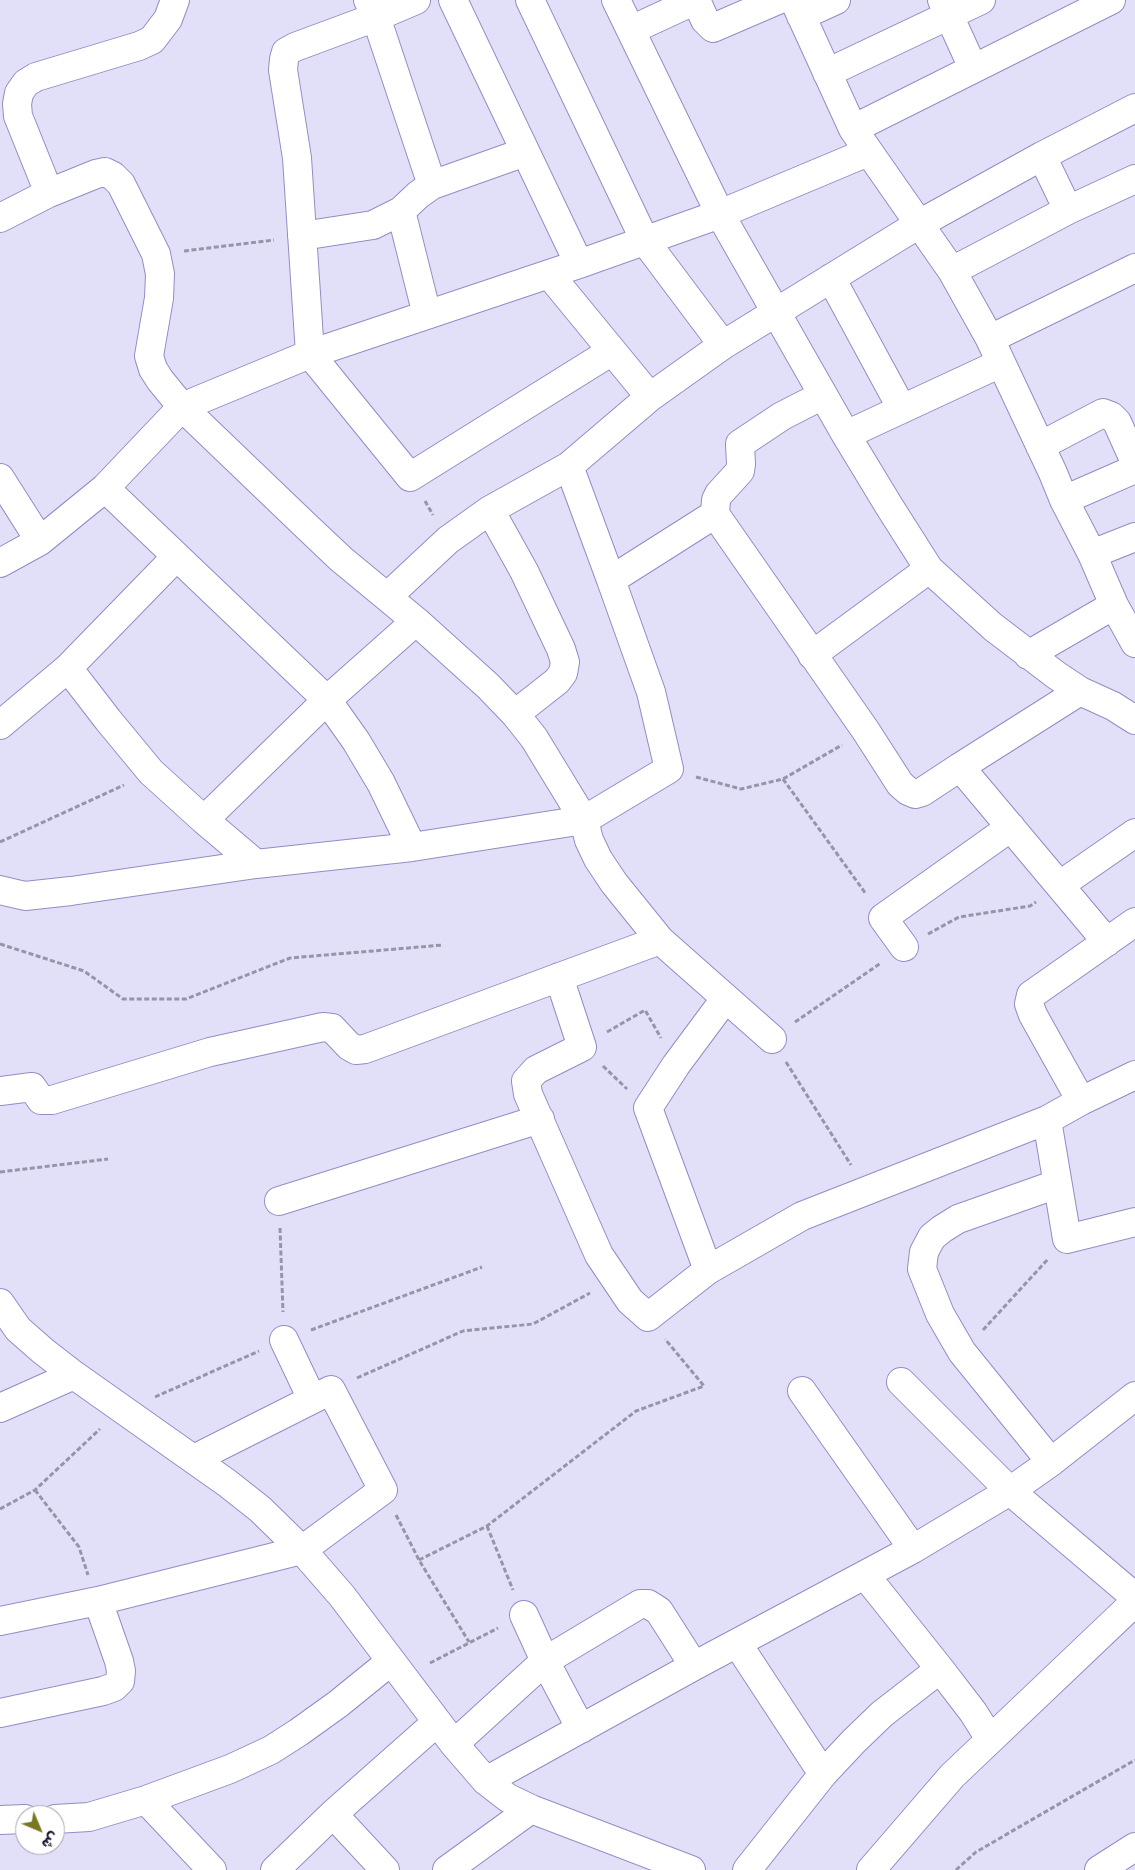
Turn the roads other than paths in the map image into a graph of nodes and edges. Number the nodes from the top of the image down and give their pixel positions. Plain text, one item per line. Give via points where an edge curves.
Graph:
1 (175, 0) edge
2 (416, 0) edge
3 (453, 0) edge
4 (530, 0) edge
5 (616, 0) edge
6 (696, 0) edge
7 (778, 0) edge
8 (836, 0) edge
9 (981, 0) edge
10 (1111, 0) edge
11 (372, 8) edge
12 (798, 8) edge
13 (945, 8) edge
14 (630, 30) junction
15 (974, 68) junction
16 (827, 73) junction
17 (1135, 108) edge
18 (853, 129) junction
19 (525, 152) junction
20 (868, 152) junction
21 (1042, 156) junction
22 (1135, 178) edge
23 (432, 185) junction
24 (49, 193) junction
25 (1068, 210) junction
26 (402, 211) junction
27 (720, 214) junction
28 (0, 218) edge
29 (919, 224) junction
30 (302, 236) junction
31 (645, 241) junction
32 (579, 264) junction
33 (1135, 268) edge
34 (952, 271) junction
35 (549, 274) junction
36 (831, 278) junction
37 (776, 311) junction
38 (427, 315) junction
39 (723, 345) junction
40 (612, 351) junction
41 (995, 351) junction
42 (310, 354) junction
43 (823, 395) junction
44 (650, 397) junction
45 (182, 407) junction
46 (902, 409) junction
47 (846, 435) junction
48 (1040, 446) junction
49 (1135, 462) edge
50 (568, 466) junction
51 (1135, 469) edge
52 (0, 478) edge
53 (105, 488) junction
54 (1064, 500) junction
55 (490, 510) junction
56 (715, 514) junction
57 (1135, 537) edge
58 (40, 541) junction
59 (1092, 554) junction
60 (176, 557) junction
61 (0, 563) edge
62 (929, 569) junction
63 (611, 580) junction
64 (387, 597) junction
65 (1114, 605) junction
66 (416, 621) junction
67 (1135, 642) edge
68 (1028, 654) junction
69 (812, 655) junction
70 (68, 668) junction
71 (1080, 691) junction
72 (327, 700) junction
73 (515, 714) junction
74 (1135, 720) edge
75 (0, 725) edge
76 (960, 767) junction
77 (204, 820) junction
78 (584, 820) junction
79 (1011, 827) junction
80 (1135, 833) edge
81 (412, 847) junction
82 (256, 864) junction
83 (1060, 884) junction
84 (0, 890) edge
85 (1135, 922) edge
86 (660, 940) junction
87 (1107, 942) junction
88 (904, 947) road end
89 (559, 977) junction
90 (725, 999) junction
91 (772, 1039) road end
92 (1135, 1075) edge
93 (0, 1091) edge
94 (1081, 1101) junction
95 (540, 1119) junction
96 (1047, 1120) junction
97 (1057, 1184) junction
98 (280, 1201) road end
99 (1135, 1222) edge
100 (708, 1270) junction
101 (0, 1303) edge
102 (284, 1340) road end
103 (74, 1375) junction
104 (902, 1382) dead end
105 (802, 1391) dead end
106 (322, 1395) junction
107 (1135, 1396) edge
108 (0, 1408) edge
109 (194, 1459) junction
110 (1051, 1462) junction
111 (1010, 1490) junction
112 (913, 1549) junction
113 (302, 1550) junction
114 (865, 1574) junction
115 (1135, 1597) edge
116 (98, 1601) junction
117 (1135, 1602) edge
118 (524, 1615) road end
119 (0, 1621) edge
120 (737, 1643) junction
121 (545, 1661) junction
122 (694, 1666) junction
123 (396, 1669) junction
124 (940, 1669) junction
125 (0, 1712) edge
126 (437, 1722) junction
127 (581, 1729) junction
128 (990, 1739) junction
129 (454, 1744) junction
130 (823, 1774) junction
131 (486, 1781) junction
132 (146, 1800) junction
133 (531, 1809) junction
134 (333, 1814) junction
135 (65, 1818) edge
136 (15, 1819) edge
137 (0, 1820) edge
138 (1135, 1847) edge
139 (212, 1870) edge
140 (275, 1870) edge
141 (385, 1870) edge
142 (447, 1870) edge
143 (691, 1870) edge
144 (747, 1870) edge
145 (871, 1870) edge
146 (1099, 1870) edge

1 - 24 street via 168,19 152,40 36,77 19,93 18,116
2 - 11 street
3 - 19 street
4 - 31 street
5 - 14 street
6 - 7 street via 705,20 713,28
6 - 14 street
8 - 12 street
9 - 13 street
10 - 15 street
11 - 23 street
11 - 30 street via 286,52 283,70 297,158
12 - 16 street
13 - 15 street
13 - 16 street
14 - 27 street
15 - 18 street
16 - 18 street
17 - 21 street
18 - 20 street
19 - 23 street
19 - 32 street
20 - 27 street
20 - 29 street
21 - 25 street
21 - 29 street
22 - 25 street
23 - 26 street
24 - 28 street
24 - 45 street via 105,172 121,184 156,254 160,274 160,298 149,356 160,380
25 - 34 street
26 - 30 street via 373,225
26 - 38 street
27 - 31 street
27 - 37 street
29 - 34 street
29 - 36 street
30 - 42 street
31 - 32 street
31 - 39 street
32 - 35 street
33 - 41 street
34 - 41 street
35 - 38 street
35 - 40 street
36 - 37 street
36 - 46 street
37 - 39 street
37 - 43 street
38 - 42 street
39 - 44 street
40 - 42 street via 410,477
40 - 44 street
41 - 46 street
41 - 48 street
42 - 45 street
43 - 47 street
43 - 56 street via 782,416 740,444 740,470 719,494
44 - 50 street
45 - 53 street
45 - 64 street via 304,524
46 - 47 street
47 - 62 street
48 - 49 street via 1103,413 1116,422
48 - 54 street
50 - 55 street
50 - 63 street
51 - 54 street
52 - 58 street
53 - 58 street
53 - 60 street
54 - 59 street
55 - 64 street via 448,540
55 - 73 street via 524,570 565,662 558,681
56 - 63 street
56 - 69 street
57 - 59 street
58 - 61 street
59 - 65 street
60 - 70 street
60 - 72 street
62 - 68 street
62 - 69 street
63 - 78 street via 651,692 669,769
64 - 66 street
65 - 67 street
65 - 68 street
66 - 72 street
66 - 73 street
68 - 71 street
69 - 76 street via 908,791 922,792
70 - 75 street
70 - 77 street via 151,772
71 - 74 street
71 - 76 street
72 - 77 street
72 - 81 street via 381,783
73 - 78 street via 534,738
76 - 79 street
77 - 82 street
78 - 81 street
78 - 86 street via 589,840 603,867
79 - 83 street
79 - 88 street via 883,918
80 - 83 street
81 - 82 street
82 - 84 street via 25,896
83 - 87 street
85 - 87 street
86 - 89 street
86 - 90 street
87 - 94 street via 1040,989 1029,1004
89 - 93 street via 365,1049 356,1050 332,1028 323,1027 210,1052 52,1100 41,1100 32,1087
89 - 95 street via 582,1047 536,1070 526,1081 528,1094
90 - 91 street
90 - 100 street via 648,1108
92 - 94 street
94 - 96 street
95 - 98 street
95 - 100 street via 586,1228 614,1280 630,1301 648,1317
96 - 97 street
96 - 100 street via 802,1216
97 - 99 street via 1067,1239
97 - 110 street via 958,1219 932,1237 924,1252 922,1269 940,1314 962,1352
101 - 103 street via 18,1329
102 - 106 street
103 - 108 street
103 - 109 street
104 - 111 street
105 - 112 street
106 - 109 street
106 - 113 street via 383,1490
107 - 110 street
109 - 113 street via 260,1509
110 - 111 street
111 - 112 street
111 - 115 street
112 - 114 street
113 - 116 street
113 - 123 street via 342,1596
114 - 120 street
114 - 124 street
116 - 119 street
116 - 125 street via 119,1661 120,1681 103,1691
117 - 128 street
118 - 121 street
120 - 122 street
120 - 130 street
121 - 122 street via 640,1604 648,1604 659,1611
121 - 127 street
121 - 129 street
122 - 127 street
123 - 126 street
123 - 132 street via 271,1750
124 - 128 street
124 - 130 street via 882,1714
126 - 129 street
126 - 134 street
127 - 131 street
128 - 145 street via 952,1776
129 - 131 street
130 - 144 street
131 - 133 street via 508,1798
132 - 135 street via 89,1817
132 - 139 street
133 - 142 street
133 - 143 street
134 - 140 street
134 - 141 street
136 - 137 street
138 - 146 street

